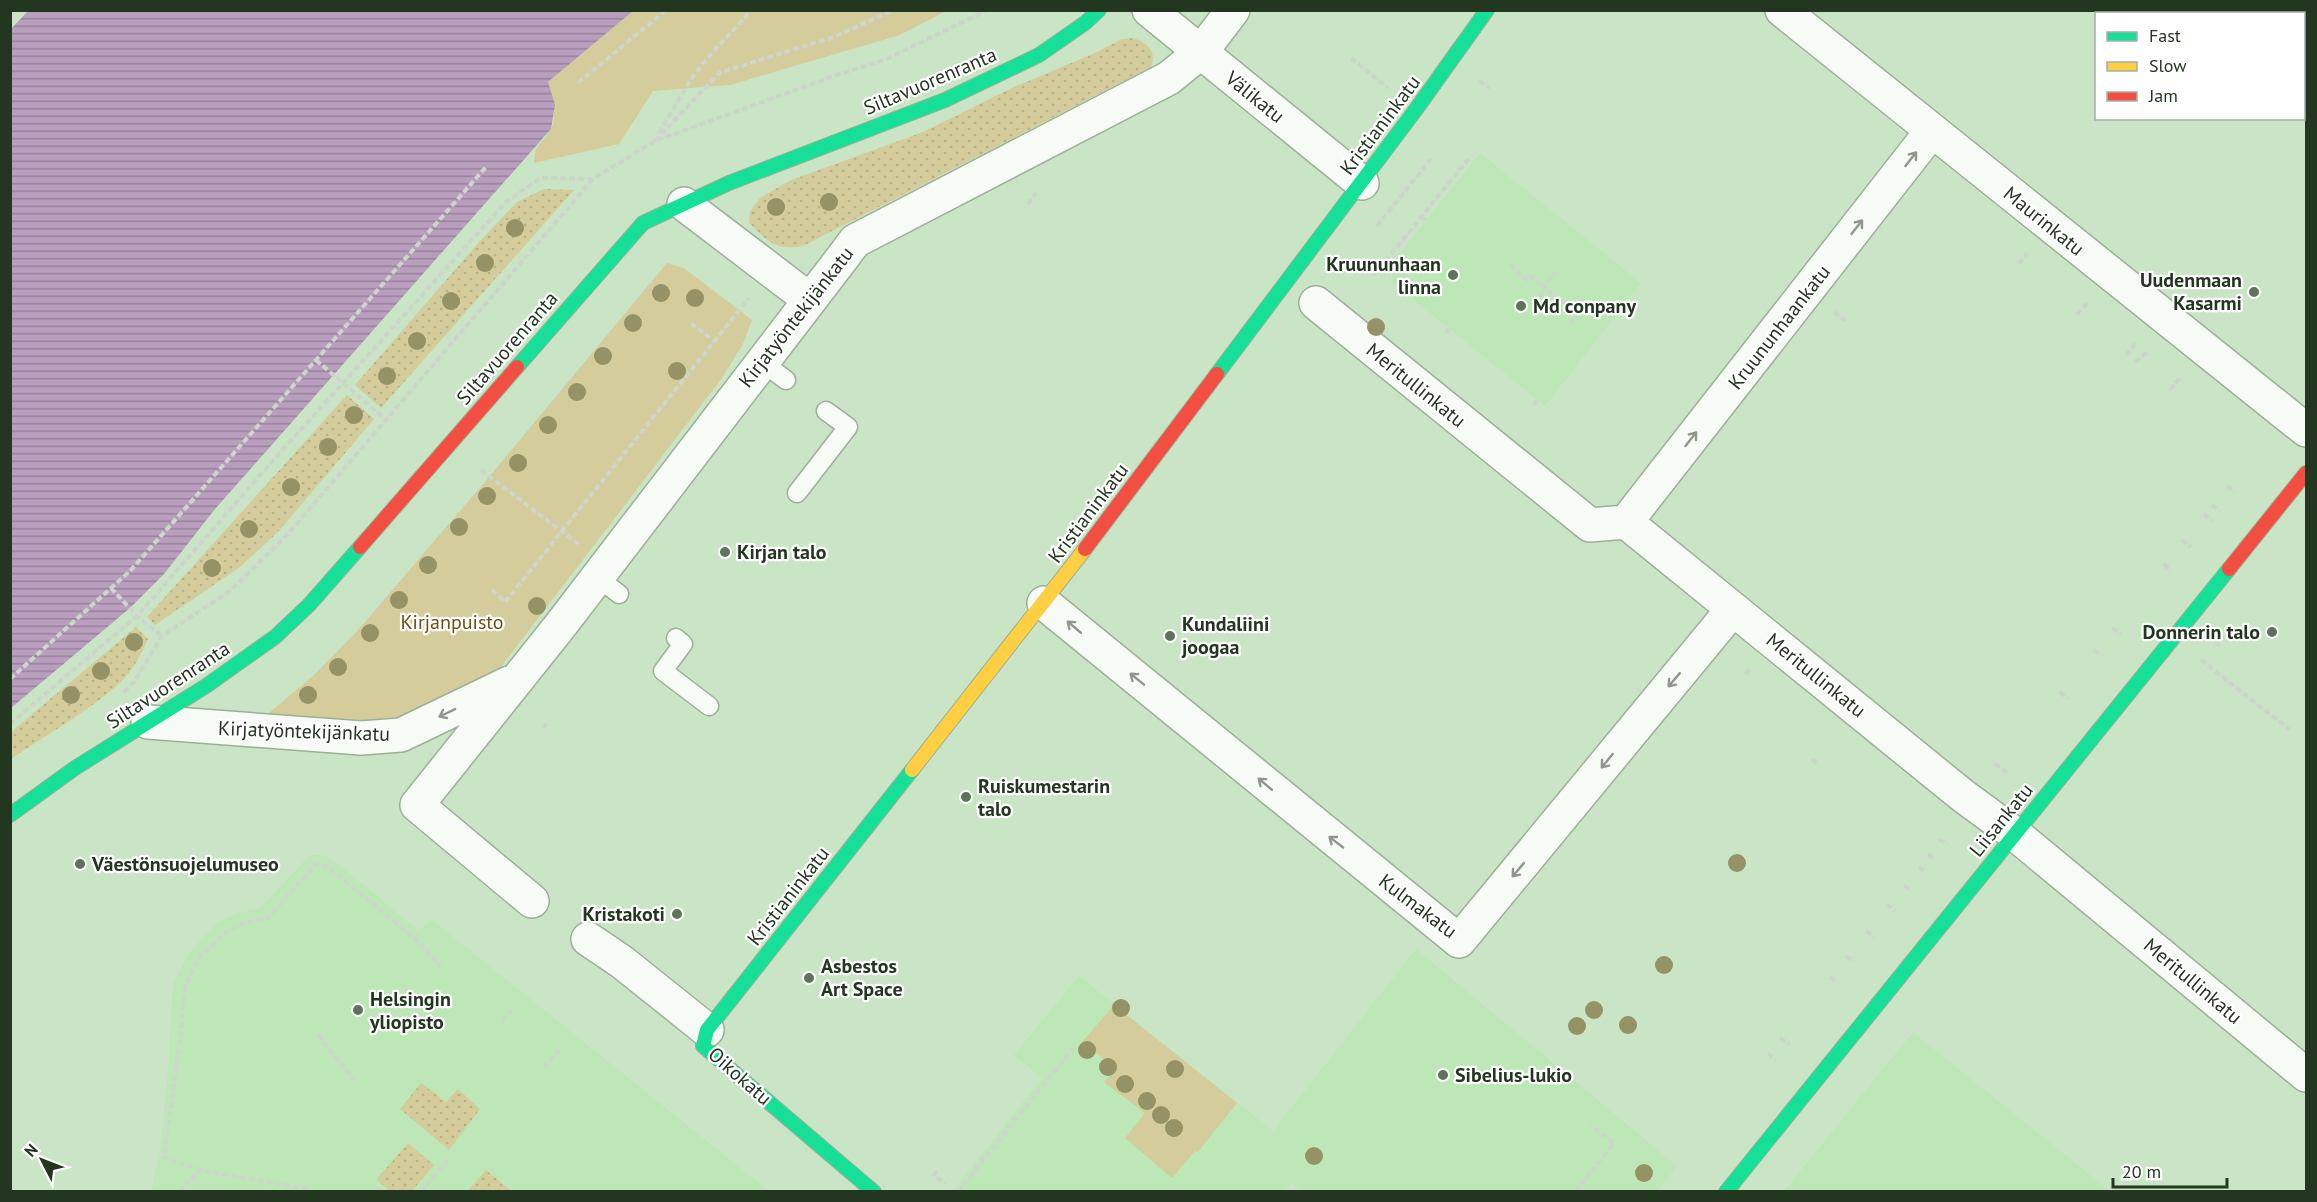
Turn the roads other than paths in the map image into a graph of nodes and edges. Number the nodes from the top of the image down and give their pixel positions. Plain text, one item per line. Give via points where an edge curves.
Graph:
1 (1099, 10) edge
2 (1149, 10) edge
3 (1233, 10) edge
4 (1487, 10) edge
5 (1782, 10) edge
6 (1201, 52) junction
7 (1931, 132) junction
8 (1362, 183) junction
9 (684, 204) junction
10 (810, 300) junction
11 (1316, 303) dead end
12 (826, 411) dead end
13 (2307, 430) edge
14 (2307, 473) edge
15 (797, 493) dead end
16 (1626, 522) junction
17 (1044, 603) junction
18 (1733, 609) junction
19 (676, 638) dead end
20 (519, 678) junction
21 (709, 706) dead end
22 (148, 722) junction
23 (10, 814) edge
24 (2015, 834) junction
25 (532, 901) dead end
26 (588, 939) dead end
27 (707, 1030) junction
28 (2307, 1075) edge
29 (874, 1191) edge
30 (1726, 1191) edge

1 - 9 street, Siltavuorenranta via 1039,55 945,99
2 - 6 street, Välikatu
3 - 6 street, Kirjatyöntekijänkatu
4 - 8 street, Kristianinkatu
5 - 7 street, Maurinkatu
6 - 8 street, Välikatu
6 - 10 street, Kirjatyöntekijänkatu via 1168,78 855,241
7 - 13 street, Maurinkatu
16 -> 7 street, Kruununhaankatu
8 - 17 street, Kristianinkatu
9 - 10 street
9 - 22 street, Siltavuorenranta via 644,223 309,605 275,637
10 - 20 street, Kirjatyöntekijänkatu via 774,371 608,585
11 - 16 street, Meritullinkatu via 1590,525
12 - 15 lane via 848,427
14 - 24 street, Liisankatu
16 - 18 street, Meritullinkatu
18 -> 17 street, Kulmakatu via 1460,941
17 - 27 street, Kristianinkatu
18 - 24 street, Meritullinkatu
19 - 21 lane via 683,644 663,670
20 -> 22 street, Kirjatyöntekijänkatu via 401,735 361,738
20 - 25 street, Kirjatyöntekijänkatu via 417,805
22 - 23 street, Siltavuorenranta
24 - 28 street, Meritullinkatu
24 - 30 street, Liisankatu
26 - 27 street, Oikokatu
27 - 29 street, Oikokatu via 704,1046

